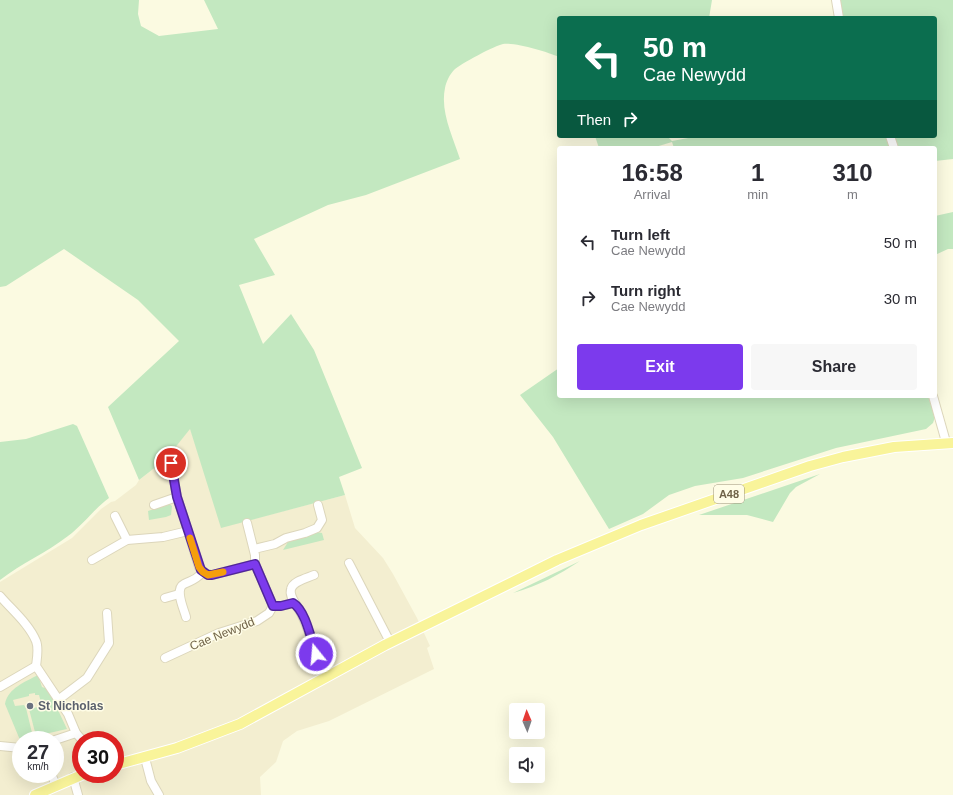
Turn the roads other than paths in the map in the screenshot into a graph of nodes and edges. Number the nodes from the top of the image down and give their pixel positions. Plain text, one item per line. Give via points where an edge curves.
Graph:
1 (836, 0) edge
2 (839, 16) edge
3 (934, 398) edge
4 (950, 443) edge
5 (171, 463) dead end
6 (177, 497) junction
7 (154, 505) dead end
8 (318, 505) dead end
9 (115, 516) dead end
10 (247, 523) dead end
11 (188, 531) junction
12 (127, 540) junction
13 (254, 549) junction
14 (92, 560) dead end
15 (349, 563) dead end
16 (255, 564) junction
17 (203, 572) junction
18 (314, 575) dead end
19 (179, 594) junction
20 (0, 596) edge
21 (165, 598) dead end
22 (293, 603) junction
23 (273, 606) junction
24 (107, 613) dead end
25 (186, 617) dead end
26 (390, 642) junction
27 (166, 658) dead end
28 (36, 666) junction
29 (328, 675) junction
30 (0, 687) edge
31 (58, 700) junction
32 (76, 731) edge
33 (0, 746) edge
34 (12, 747) edge
35 (145, 758) junction
36 (124, 763) edge
37 (72, 777) edge
38 (75, 783) edge
39 (56, 785) joint
40 (35, 795) edge
41 (78, 795) edge
42 (160, 795) edge

1 - 2 street
3 - 4 street
4 - 26 main road, A48 via 880,449 824,462 641,525 557,560
5 - 6 street
6 - 7 street
6 - 11 street
8 - 13 street via 322,520 317,528
9 - 12 street
10 - 13 street
11 - 12 street via 163,537
11 - 17 street via 199,567
12 - 14 street
13 - 16 street
15 - 26 street
16 - 17 street via 212,575
16 - 23 street
17 - 19 street via 194,581 183,584
18 - 22 street via 291,587
19 - 21 street
19 - 25 street
20 - 28 street via 23,621 36,641
22 - 23 street
22 - 29 street via 306,624 316,654
23 - 27 street, Cae Newydd via 266,616 257,621 219,633
24 - 31 street via 109,643 87,678
26 - 29 main road, A48
28 - 30 street
28 - 31 street
29 - 35 main road, A48 via 240,724
31 - 32 street
33 - 34 street
35 - 36 main road, A48
35 - 42 street via 151,781
37 - 39 main road
38 - 41 street
39 - 40 main road

